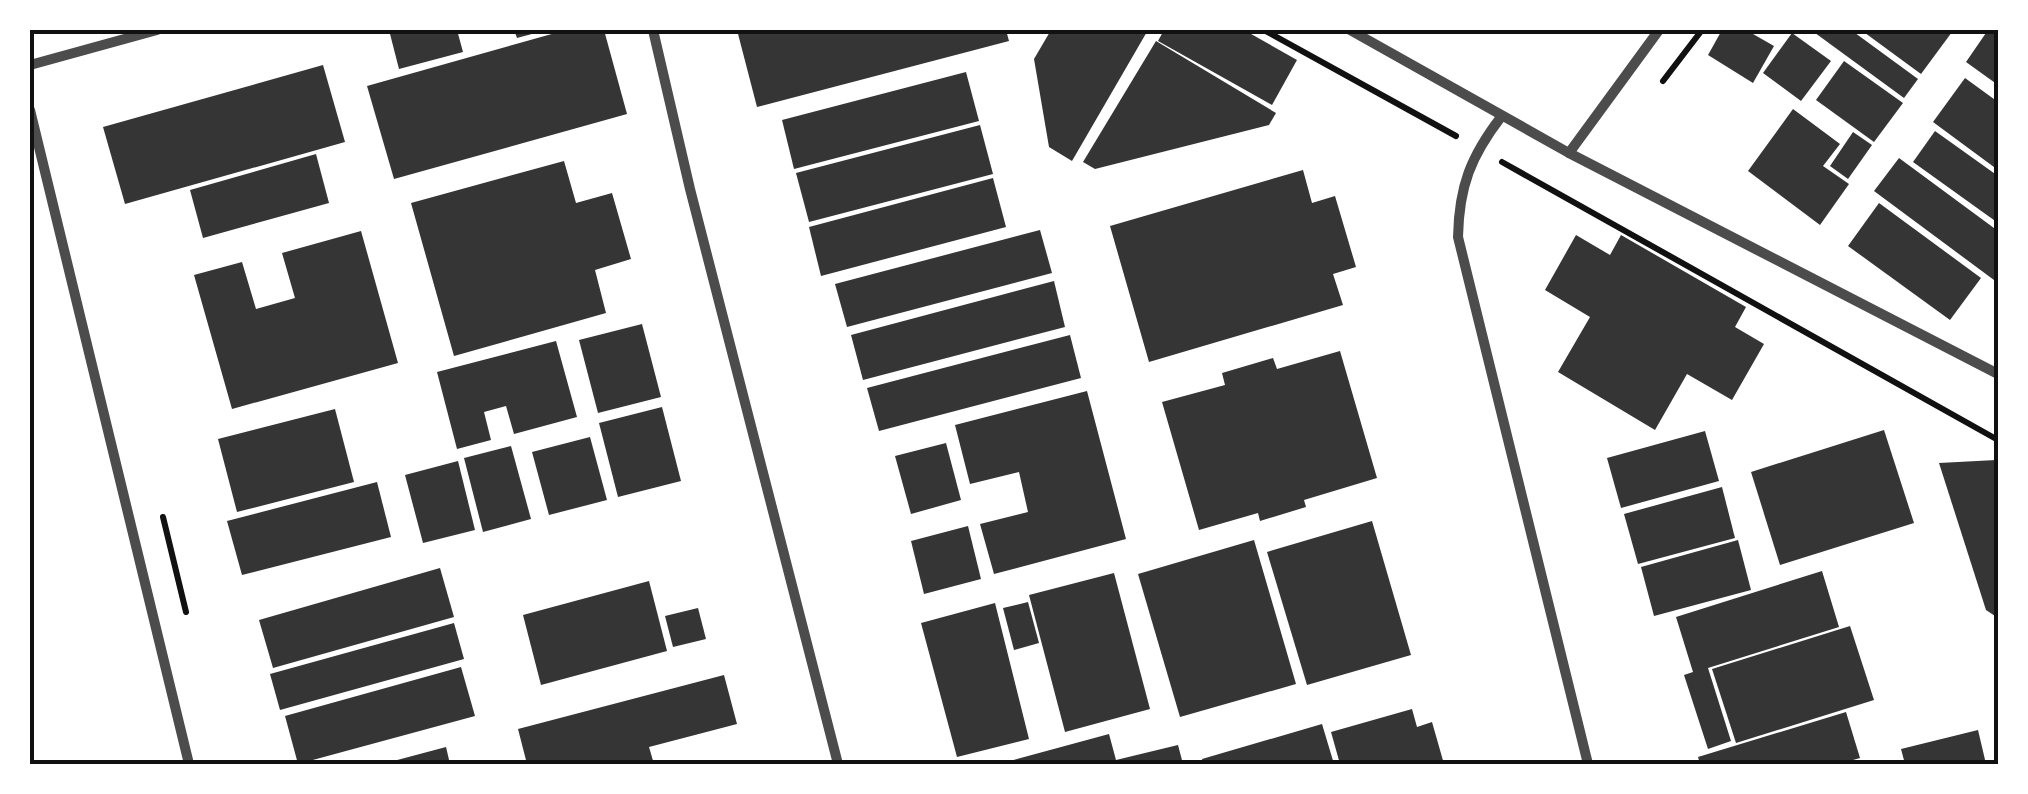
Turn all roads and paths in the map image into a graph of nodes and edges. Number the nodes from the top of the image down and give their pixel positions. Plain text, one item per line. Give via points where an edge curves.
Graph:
1 (157, 30) edge
2 (653, 30) edge
3 (1264, 30) edge
4 (1350, 30) edge
5 (1659, 30) edge
6 (30, 65) edge
7 (30, 110) edge
8 (1501, 116) junction
9 (1477, 148) junction
10 (1569, 153) junction
11 (1998, 374) edge
12 (1998, 440) edge
13 (190, 764) edge
14 (838, 764) edge
15 (1588, 764) edge

1 - 6 street
2 - 14 street
3 - 9 path
4 - 8 street
5 - 10 street
7 - 13 street
8 - 9 street
8 - 10 street
9 - 12 path
9 - 15 street via 1458,200 1458,236
10 - 11 street

